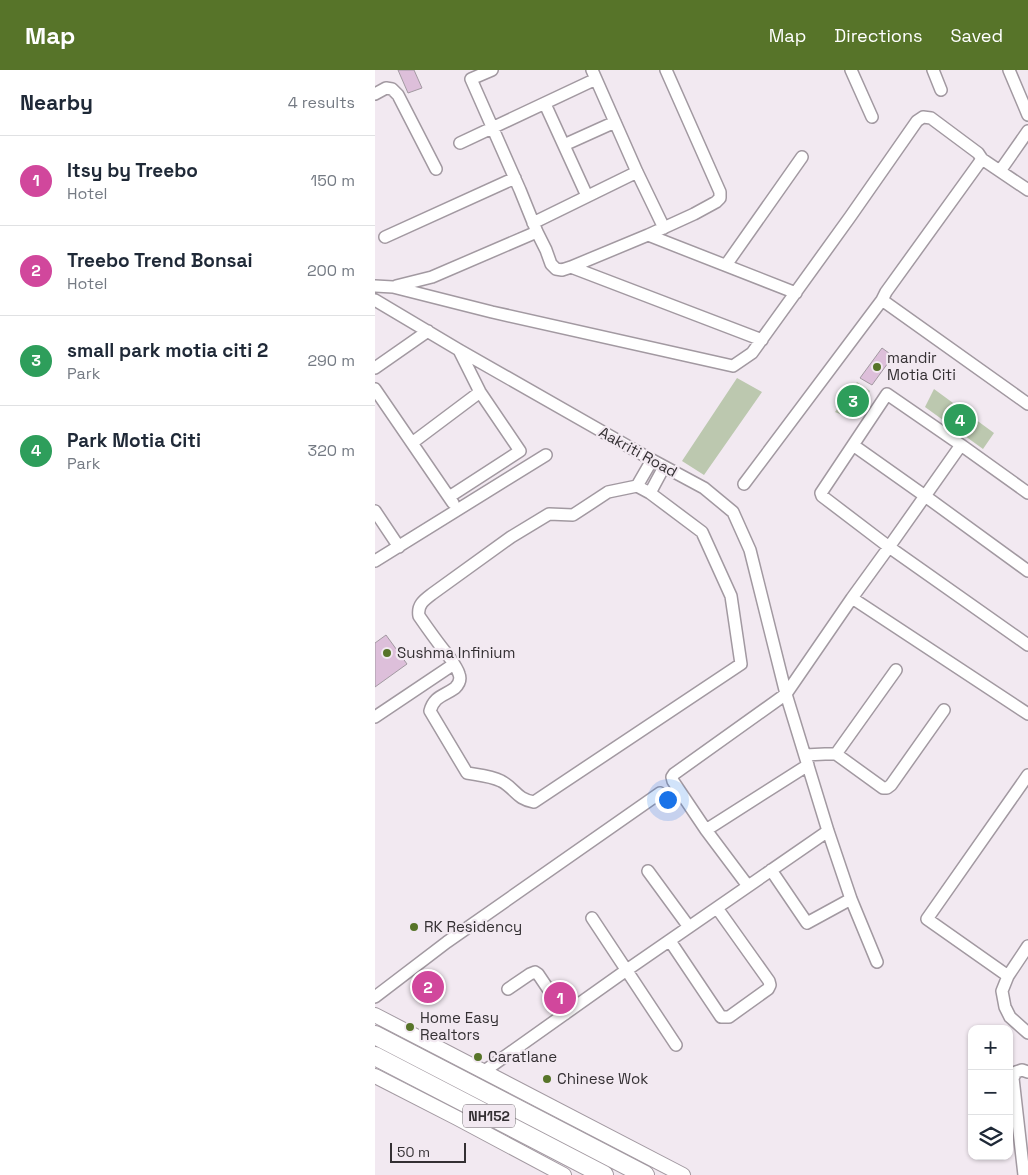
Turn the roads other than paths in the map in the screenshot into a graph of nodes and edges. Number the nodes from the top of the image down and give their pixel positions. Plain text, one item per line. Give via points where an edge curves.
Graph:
1 (492, 70) edge
2 (666, 70) edge
3 (851, 70) edge
4 (933, 70) edge
5 (1009, 70) edge
6 (594, 74) edge
7 (941, 90) dead end
8 (375, 94) edge
9 (545, 104) junction
10 (1028, 115) edge
11 (872, 117) dead end
12 (615, 122) junction
13 (493, 128) junction
14 (1028, 131) edge
15 (460, 143) dead end
16 (564, 145) junction
17 (802, 157) dead end
18 (982, 158) junction
19 (436, 168) dead end
20 (1000, 171) junction
21 (637, 172) junction
22 (515, 178) junction
23 (1028, 190) edge
24 (587, 196) junction
25 (533, 228) junction
26 (664, 228) junction
27 (648, 235) junction
28 (385, 237) dead end
29 (726, 265) junction
30 (571, 267) junction
31 (375, 286) edge
32 (393, 286) junction
33 (796, 293) junction
34 (375, 300) edge
35 (882, 300) junction
36 (427, 331) junction
37 (762, 340) junction
38 (459, 350) junction
39 (375, 368) edge
40 (375, 389) edge
41 (480, 392) junction
42 (1028, 404) edge
43 (412, 442) junction
44 (853, 445) junction
45 (961, 445) junction
46 (546, 454) dead end
47 (652, 460) junction
48 (664, 467) junction
49 (744, 484) dead end
50 (637, 486) junction
51 (1028, 492) edge
52 (650, 493) junction
53 (925, 496) junction
54 (449, 497) junction
55 (458, 510) junction
56 (375, 511) edge
57 (399, 546) junction
58 (889, 547) junction
59 (375, 561) edge
60 (1028, 571) edge
61 (851, 598) junction
62 (1028, 645) edge
63 (454, 664) junction
64 (896, 670) dead end
65 (786, 694) junction
66 (1026, 709) edge
67 (944, 710) dead end
68 (375, 717) edge
69 (836, 754) junction
70 (806, 760) junction
71 (1028, 775) edge
72 (660, 793) dead end
73 (706, 830) junction
74 (828, 831) junction
75 (771, 870) junction
76 (648, 871) dead end
77 (749, 886) junction
78 (851, 899) junction
79 (717, 908) junction
80 (592, 918) dead end
81 (689, 927) junction
82 (670, 941) junction
83 (1028, 946) edge
84 (877, 962) dead end
85 (627, 970) junction
86 (1008, 976) junction
87 (508, 989) dead end
88 (375, 996) edge
89 (565, 1014) junction
90 (375, 1015) edge
91 (1028, 1033) edge
92 (375, 1035) edge
93 (676, 1045) dead end
94 (375, 1056) edge
95 (483, 1072) junction
96 (1028, 1072) edge
97 (375, 1076) edge
98 (564, 1175) edge
99 (604, 1175) edge
100 (645, 1175) edge
101 (683, 1175) edge
102 (1024, 1175) edge

1 - 13 street via 471,79
2 - 26 street via 720,198
3 - 11 street
4 - 7 street
5 - 10 street
6 - 9 street
6 - 12 street
8 - 19 street via 386,88 393,89 398,95
9 - 13 street
9 - 16 street
12 - 16 street
12 - 21 street
13 - 15 street
13 - 22 street
14 - 20 street
16 - 24 street
17 - 29 street
18 - 20 street
18 - 33 street via 931,118 923,117 917,121
18 - 35 street
20 - 23 street
21 - 24 street
21 - 26 street
22 - 25 street
22 - 28 street
24 - 25 street
25 - 30 street via 551,264 562,270
25 - 32 street via 432,278
26 - 27 street
27 - 29 street
27 - 30 street
29 - 33 street
30 - 37 street
31 - 32 street
32 - 37 street via 492,312 733,366 753,353
33 - 37 street
34 - 36 street, Aakriti Road
35 - 42 street
35 - 49 street
36 - 38 street, Aakriti Road
36 - 39 street
38 - 41 street
38 - 47 street, Aakriti Road
40 - 43 street
41 - 43 street
41 - 54 street via 520,450
43 - 54 street
44 - 45 street via 887,394
44 - 53 street
44 - 58 street via 822,496
45 - 51 street
45 - 53 street
46 - 55 street
47 - 48 street, Aakriti Road
47 - 50 street
48 - 52 street
48 - 65 street, Aakriti Road via 704,488 733,512 750,550
50 - 52 street
50 - 63 street via 608,492 573,515 549,514 425,598 419,606 419,616
52 - 63 street via 702,532 731,596 741,664 534,802 525,801 501,781 467,773 430,711 436,700 458,685 459,674
53 - 58 street
53 - 60 street
54 - 55 street
55 - 57 street
56 - 57 street
57 - 59 street
58 - 61 street
58 - 62 street
61 - 65 street
61 - 66 street
63 - 68 street
64 - 69 street
65 - 70 street, Aakriti Road
65 - 73 street via 672,777
67 - 69 street via 887,788
69 - 70 street
70 - 73 street
70 - 74 street, Aakriti Road
71 - 86 street via 927,919
72 - 88 street
73 - 77 street
74 - 75 street
74 - 78 street, Aakriti Road
75 - 77 street
75 - 78 street via 807,923
76 - 81 street
77 - 79 street
78 - 84 street, Aakriti Road
79 - 81 street
79 - 82 street via 770,985 729,1017 721,1017
80 - 85 street
81 - 82 street
82 - 85 street
83 - 86 street
85 - 89 street
85 - 93 street
86 - 91 street via 1002,990 1005,1007 1010,1017
87 - 89 street via 535,972
89 - 95 street
90 - 95 street
92 - 100 highway, NH152
94 - 99 highway, NH152
95 - 101 street
96 - 102 street via 1015,1072 1013,1078
97 - 98 street

